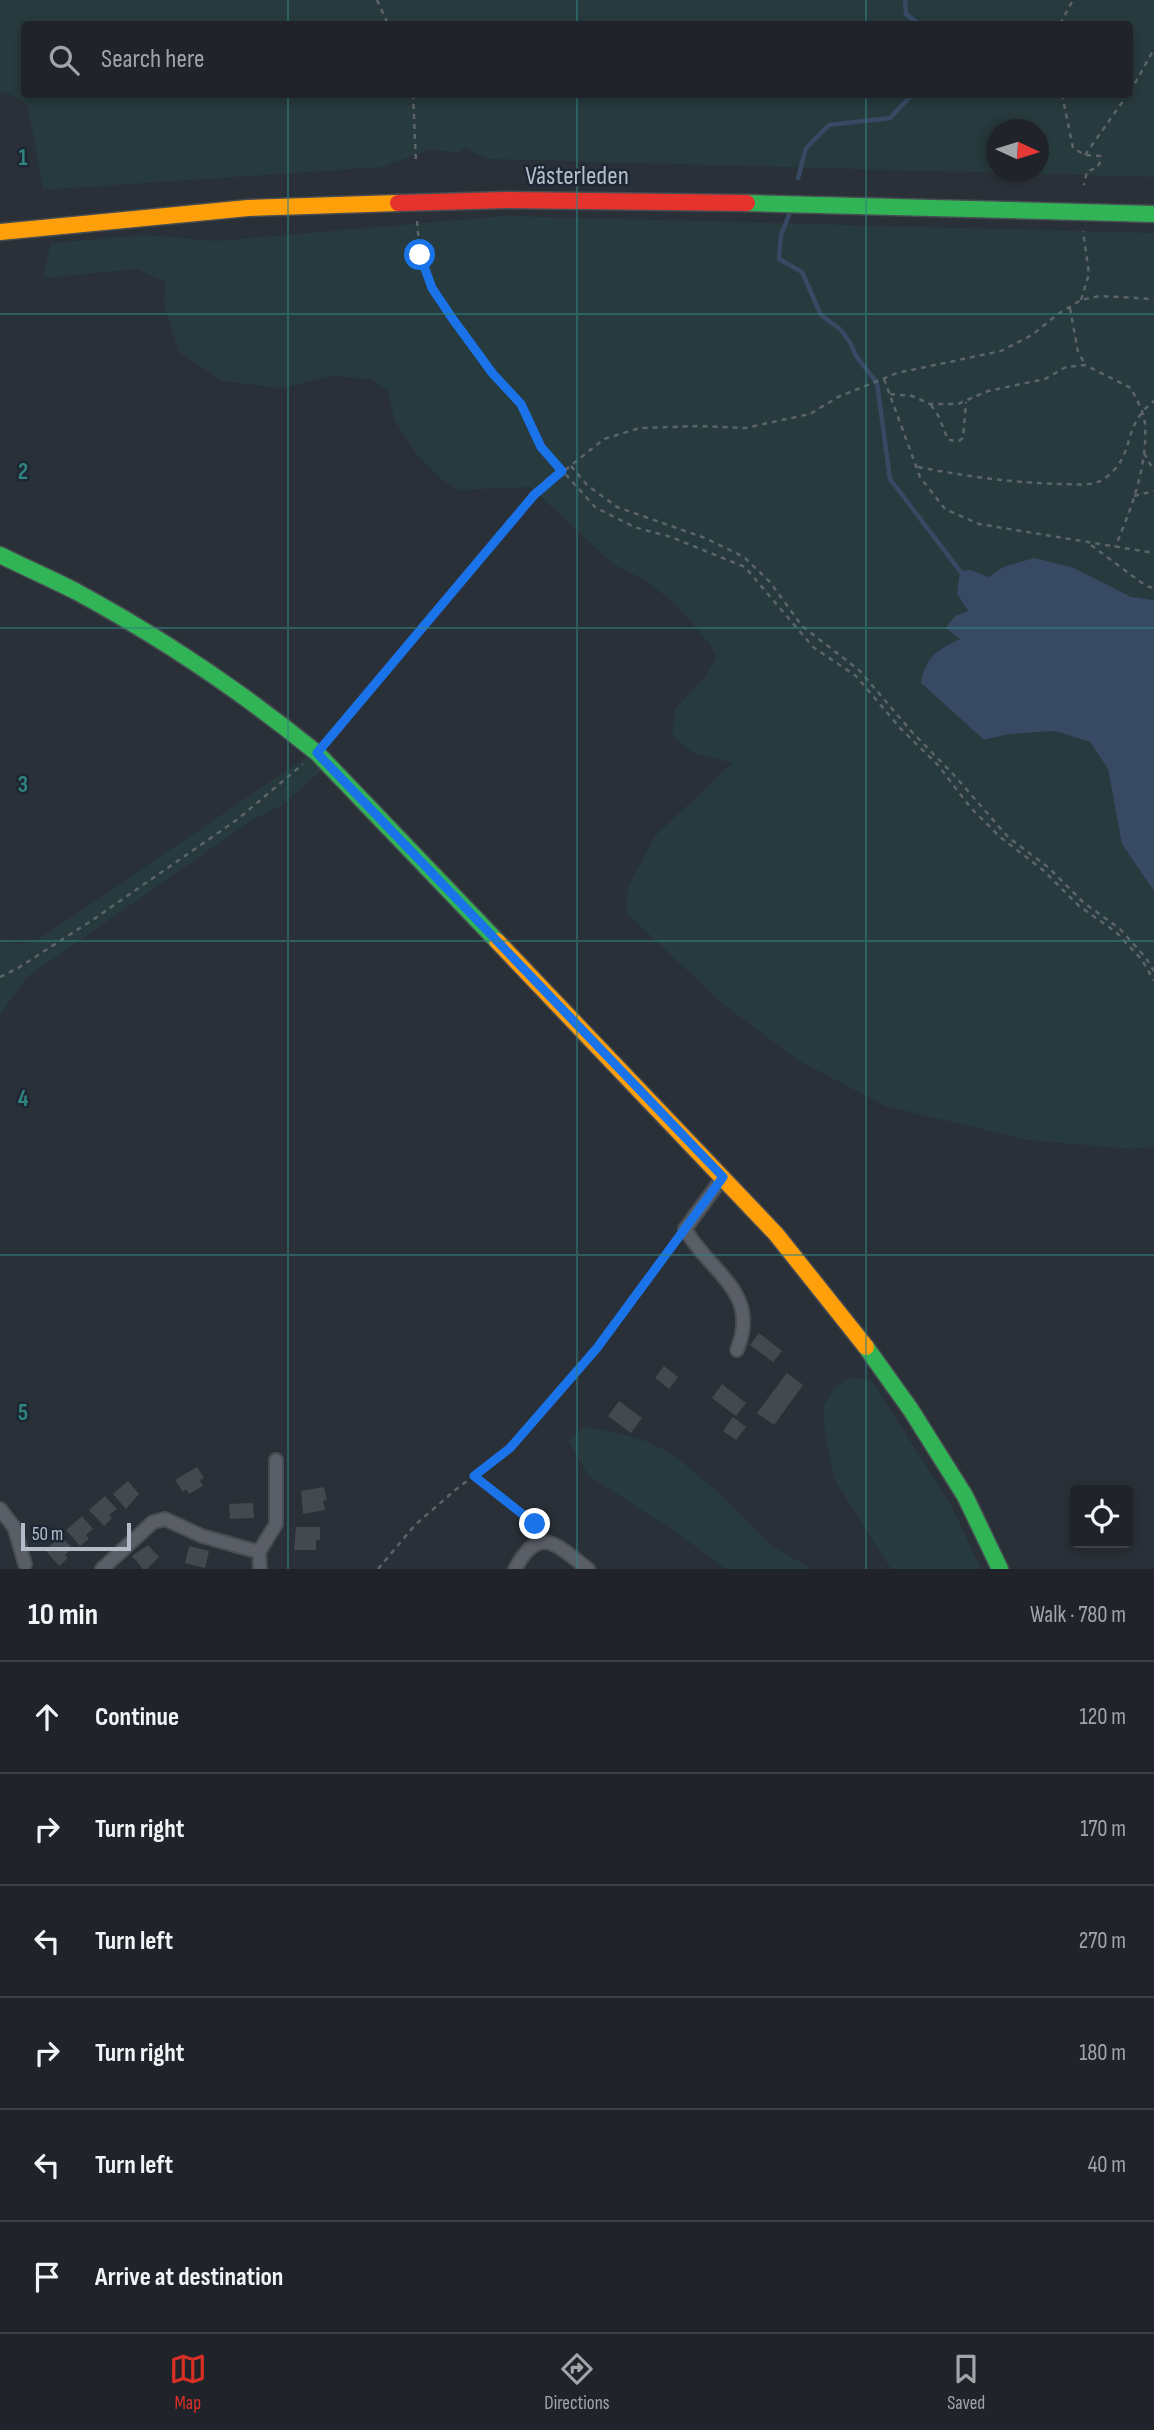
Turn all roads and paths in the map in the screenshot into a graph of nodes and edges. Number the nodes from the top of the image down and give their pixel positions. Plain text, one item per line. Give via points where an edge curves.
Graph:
1 (377, 0) edge
2 (1073, 0) edge
3 (386, 21) edge
4 (1062, 21) edge
5 (1154, 49) edge
6 (1133, 86) edge
7 (413, 98) edge
8 (1063, 98) edge
9 (1125, 98) edge
10 (1085, 155) junction
11 (416, 164) dead end
12 (1084, 186) dead end
13 (1154, 202) edge
14 (1154, 214) edge
15 (0, 220) edge
16 (417, 220) dead end
17 (1082, 227) dead end
18 (0, 232) edge
19 (1154, 299) edge
20 (1081, 300) junction
21 (1070, 308) junction
22 (1085, 365) junction
23 (884, 379) junction
24 (890, 394) junction
25 (1154, 401) edge
26 (966, 402) junction
27 (930, 404) junction
28 (1142, 412) junction
29 (1143, 451) junction
30 (571, 466) junction
31 (916, 467) junction
32 (562, 471) junction
33 (1154, 471) edge
34 (1154, 491) edge
35 (1134, 496) junction
36 (1088, 542) junction
37 (1115, 547) junction
38 (1154, 553) edge
39 (0, 555) edge
40 (1154, 588) edge
41 (317, 753) junction
42 (1154, 971) edge
43 (0, 977) edge
44 (1154, 981) edge
45 (723, 1177) junction
46 (685, 1229) junction
47 (737, 1350) dead end
48 (276, 1460) dead end
49 (474, 1476) junction
50 (0, 1508) edge
51 (540, 1541) junction
52 (259, 1552) junction
53 (22, 1567) edge
54 (102, 1569) edge
55 (260, 1569) edge
56 (378, 1569) edge
57 (515, 1569) edge
58 (588, 1569) edge
59 (1000, 1569) edge

1 - 3 path
2 - 4 path
5 - 6 path
7 - 11 path
8 - 10 path via 1073,148
9 - 10 path
10 - 12 path via 1100,156 1101,160 1097,168 1087,171
13 - 15 main road, Västerleden via 493,190 248,197
14 - 18 main road, Västerleden via 506,200 248,208
16 - 32 path via 420,255 432,288 493,374 521,404 541,447
17 - 20 path via 1089,274
19 - 20 path via 1100,296
20 - 21 path
21 - 22 path
21 - 23 path via 1001,351
22 - 26 path via 988,391
22 - 28 path via 1131,388
23 - 24 path
23 - 30 path via 810,414 745,428 640,428 604,439
24 - 27 path
24 - 31 path
25 - 28 path
26 - 27 path
26 - 27 path via 963,438 954,441 948,440
28 - 29 path
28 - 31 path via 1115,469 1100,482 1034,483
29 - 33 path
29 - 35 path
30 - 32 path
30 - 42 path via 617,508 705,537 744,557 770,582 802,626 859,670 1008,837 1120,929
31 - 36 path via 945,509 979,524
32 - 41 path via 534,495
32 - 44 path via 595,507 634,527 745,567 813,647 856,676 970,807 1079,906 1116,932
34 - 35 path
35 - 37 path
36 - 37 path
36 - 40 path
37 - 38 path
39 - 41 main road via 90,599 182,653
41 - 43 path via 238,819 94,919
41 - 45 main road
45 - 46 street
45 - 59 main road via 776,1234 911,1410 965,1496
46 - 47 street via 743,1306 743,1337
46 - 49 path via 553,1401 510,1448
48 - 52 street via 276,1524
49 - 51 path via 535,1524
49 - 56 path via 415,1525
50 - 53 street via 14,1527
51 - 57 street via 531,1545
51 - 58 street via 556,1546
52 - 54 street via 202,1536 165,1519 153,1522
52 - 55 street

